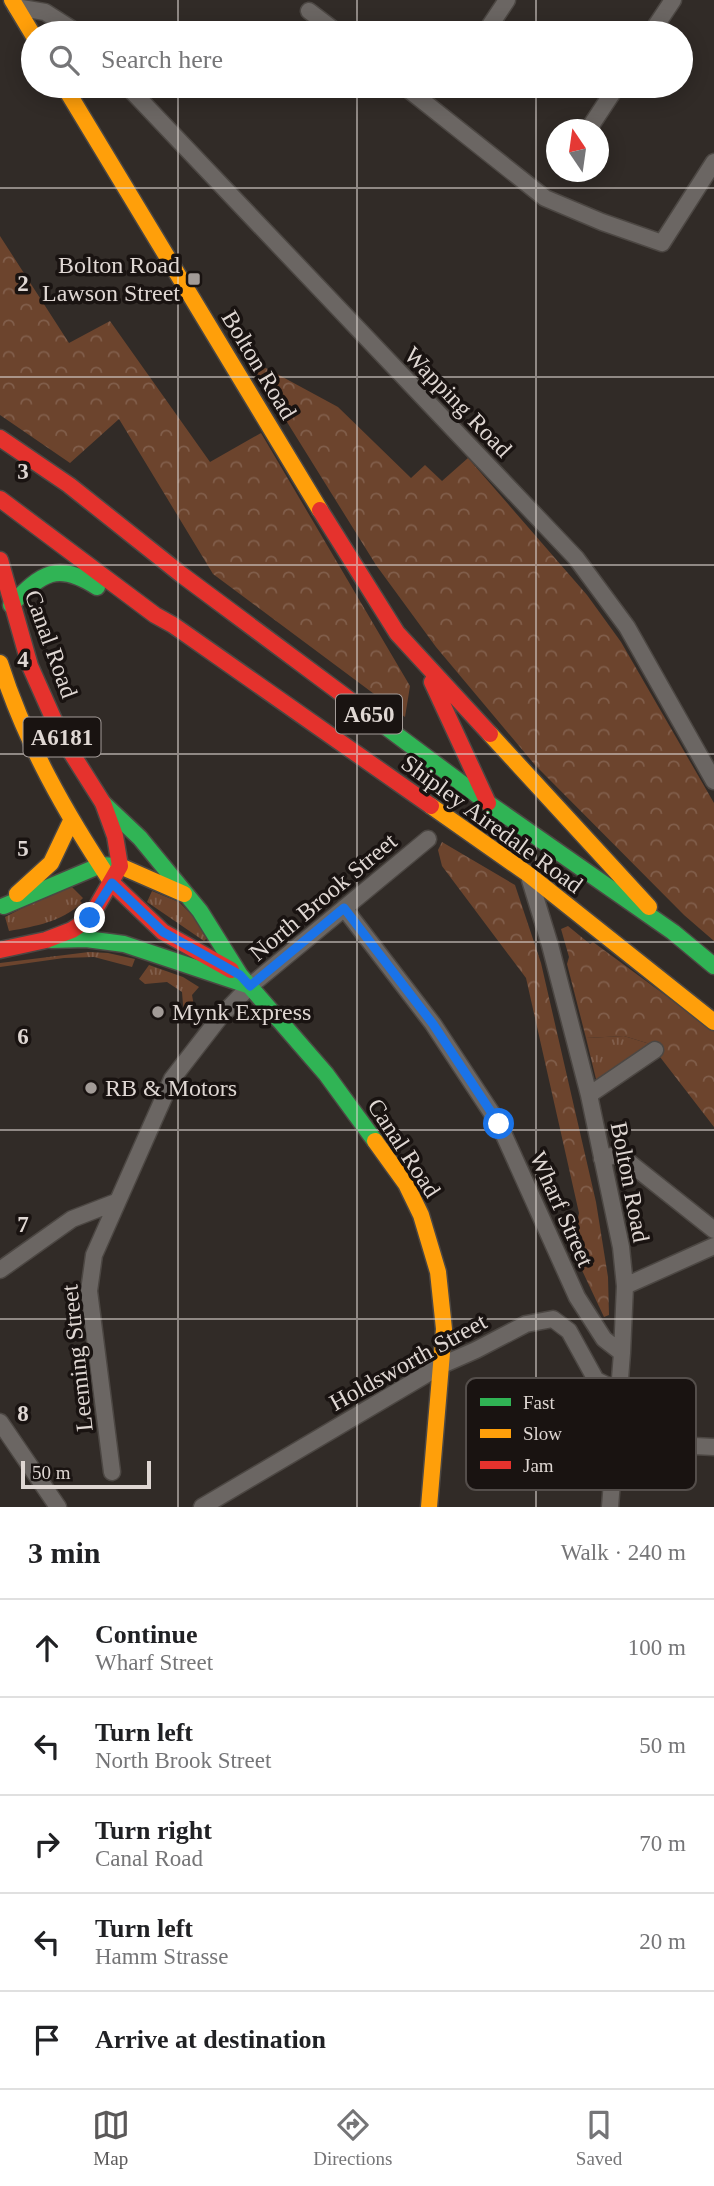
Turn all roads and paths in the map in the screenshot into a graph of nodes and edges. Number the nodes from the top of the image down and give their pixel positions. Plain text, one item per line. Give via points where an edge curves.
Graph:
1 (507, 0) edge
2 (673, 0) edge
3 (14, 3) edge
4 (309, 10) dead end
5 (25, 21) edge
6 (59, 21) edge
7 (323, 21) edge
8 (493, 21) edge
9 (659, 21) edge
10 (71, 98) edge
11 (138, 98) edge
12 (419, 98) edge
13 (609, 98) edge
14 (595, 119) edge
15 (714, 162) edge
16 (0, 438) edge
17 (29, 456) junction
18 (0, 458) edge
19 (0, 499) edge
20 (0, 560) edge
21 (11, 605) junction
22 (155, 615) junction
23 (0, 663) edge
24 (422, 663) junction
25 (714, 780) edge
26 (103, 803) junction
27 (488, 803) junction
28 (71, 821) junction
29 (428, 839) dead end
30 (101, 865) junction
31 (120, 866) junction
32 (528, 874) junction
33 (112, 883) junction
34 (188, 896) junction
35 (2, 907) edge
36 (344, 908) junction
37 (673, 932) junction
38 (46, 940) junction
39 (0, 950) edge
40 (714, 966) edge
41 (245, 981) junction
42 (714, 1022) edge
43 (655, 1050) dead end
44 (589, 1095) junction
45 (602, 1159) junction
46 (116, 1202) junction
47 (714, 1230) edge
48 (714, 1246) edge
49 (0, 1270) edge
50 (625, 1286) junction
51 (622, 1353) junction
52 (442, 1364) junction
53 (595, 1378) edge
54 (619, 1378) edge
55 (0, 1422) edge
56 (696, 1446) edge
57 (714, 1447) edge
58 (112, 1472) dead end
59 (54, 1501) edge
60 (71, 1507) edge
61 (202, 1507) edge
62 (429, 1507) edge

1 - 8 street
2 - 9 street
3 - 5 main road
3 - 6 street
4 - 7 street
10 - 24 main road, Bolton Road via 309,493 397,633
11 - 25 street, Wapping Road via 576,558 627,627
12 - 15 street via 545,198 662,243
13 - 14 street
16 - 17 main road, A650
17 - 18 main road
17 - 27 main road, Shipley Airedale Road / A650
19 - 22 main road, Shipley Airedale Road / A650
20 - 21 main road, Canal Road / A6181
21 - 22 main road via 49,575 67,571
21 - 26 main road, Canal Road / A6181 via 30,666 62,738
22 - 32 main road, Shipley Airedale Road / A650
23 - 28 main road, A6181 via 13,707
24 - 27 main road, Bolton Road
24 - 37 main road, Bolton Road
26 - 31 main road, A6181
26 - 34 main road, Canal Road via 141,838
27 - 32 main road, Bolton Road
27 - 37 main road, Shipley Airedale Road / A650
28 - 30 main road, Canal Road
28 - 35 main road via 51,863
29 - 36 street, North Brook Street
30 - 31 main road
30 - 33 main road, Canal Road
30 - 35 main road
31 - 33 main road
31 - 34 main road
32 - 42 main road, Shipley Airedale Road / A650
32 - 44 street, Bolton Road
33 - 38 main road via 90,918
33 - 41 main road, Canal Road via 163,932
34 - 41 main road, Canal Road
36 - 41 street, North Brook Street
36 - 51 street, Wharf Street via 433,1024 499,1124 577,1297 604,1339
37 - 40 main road, Shipley Airedale Road / A650
38 - 39 main road
38 - 41 main road via 124,944
41 - 46 street, North Brook Street via 172,1079
41 - 52 main road, Canal Road via 326,1074 406,1184 421,1215 438,1272 444,1329
43 - 44 street
44 - 45 street, Bolton Road
45 - 47 street via 621,1156
45 - 50 street, Bolton Road
46 - 49 street via 72,1219
46 - 58 street, Leeming Street via 94,1255 89,1291
48 - 50 street
50 - 51 street, Bolton Road
51 - 54 street, Bolton Road
52 - 53 street, Holdsworth Street via 526,1324 553,1319 569,1331
52 - 61 street, Holdsworth Street
52 - 62 main road, Canal Road
55 - 59 street
56 - 57 street
59 - 60 street

